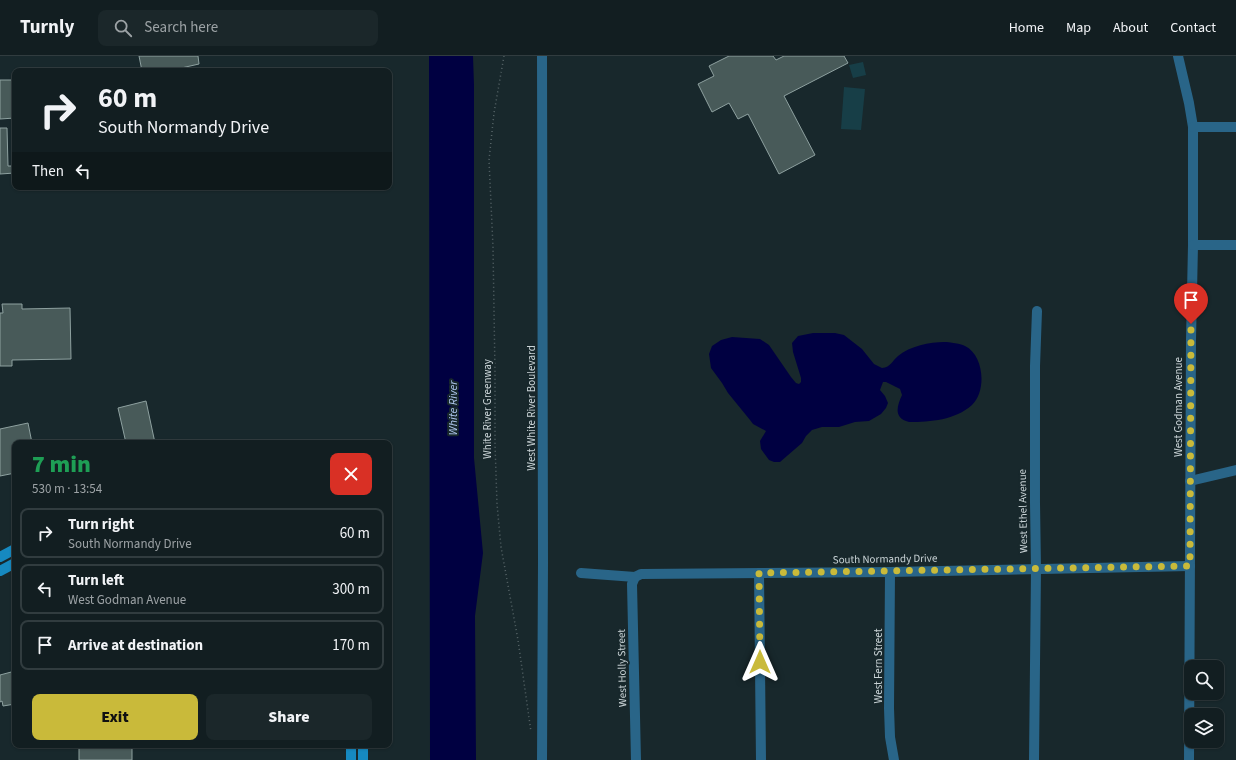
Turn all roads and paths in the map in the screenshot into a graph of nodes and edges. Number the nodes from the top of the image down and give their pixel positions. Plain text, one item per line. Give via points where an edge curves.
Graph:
1 (504, 56) edge
2 (542, 56) edge
3 (1178, 56) edge
4 (1193, 127) junction
5 (1236, 127) edge
6 (1193, 245) junction
7 (1236, 245) edge
8 (1038, 311) dead end
9 (1236, 470) edge
10 (1190, 481) junction
11 (12, 551) edge
12 (0, 557) edge
13 (12, 565) edge
14 (1190, 566) junction
15 (1036, 569) junction
16 (0, 571) edge
17 (890, 572) junction
18 (581, 573) dead end
19 (759, 573) junction
20 (635, 577) junction
21 (532, 736) dead end
22 (351, 748) edge
23 (363, 748) edge
24 (351, 760) edge
25 (363, 760) edge
26 (542, 760) edge
27 (636, 760) edge
28 (761, 760) edge
29 (894, 760) edge
30 (1034, 760) edge
31 (1189, 760) edge

1 - 21 path, White River Greenway via 489,160 497,504 501,547
2 - 26 street, West White River Boulevard
3 - 4 street, West Godman Avenue
4 - 5 street
4 - 6 street, West Godman Avenue
6 - 7 street
6 - 10 street, West Godman Avenue
8 - 15 street, West Ethel Avenue via 1035,381
9 - 10 street
10 - 14 street, West Godman Avenue
11 - 12 main road
13 - 16 main road
14 - 15 street, South Normandy Drive
14 - 31 street, West Godman Avenue
15 - 17 street, South Normandy Drive
15 - 30 street, West Ethel Avenue
17 - 19 street, South Normandy Drive
17 - 29 street, West Fern Street via 889,708
18 - 20 street, South Normandy Drive
19 - 20 street, South Normandy Drive via 641,574
19 - 28 street
20 - 27 street, West Holly Street via 632,584
22 - 24 main road
23 - 25 main road

